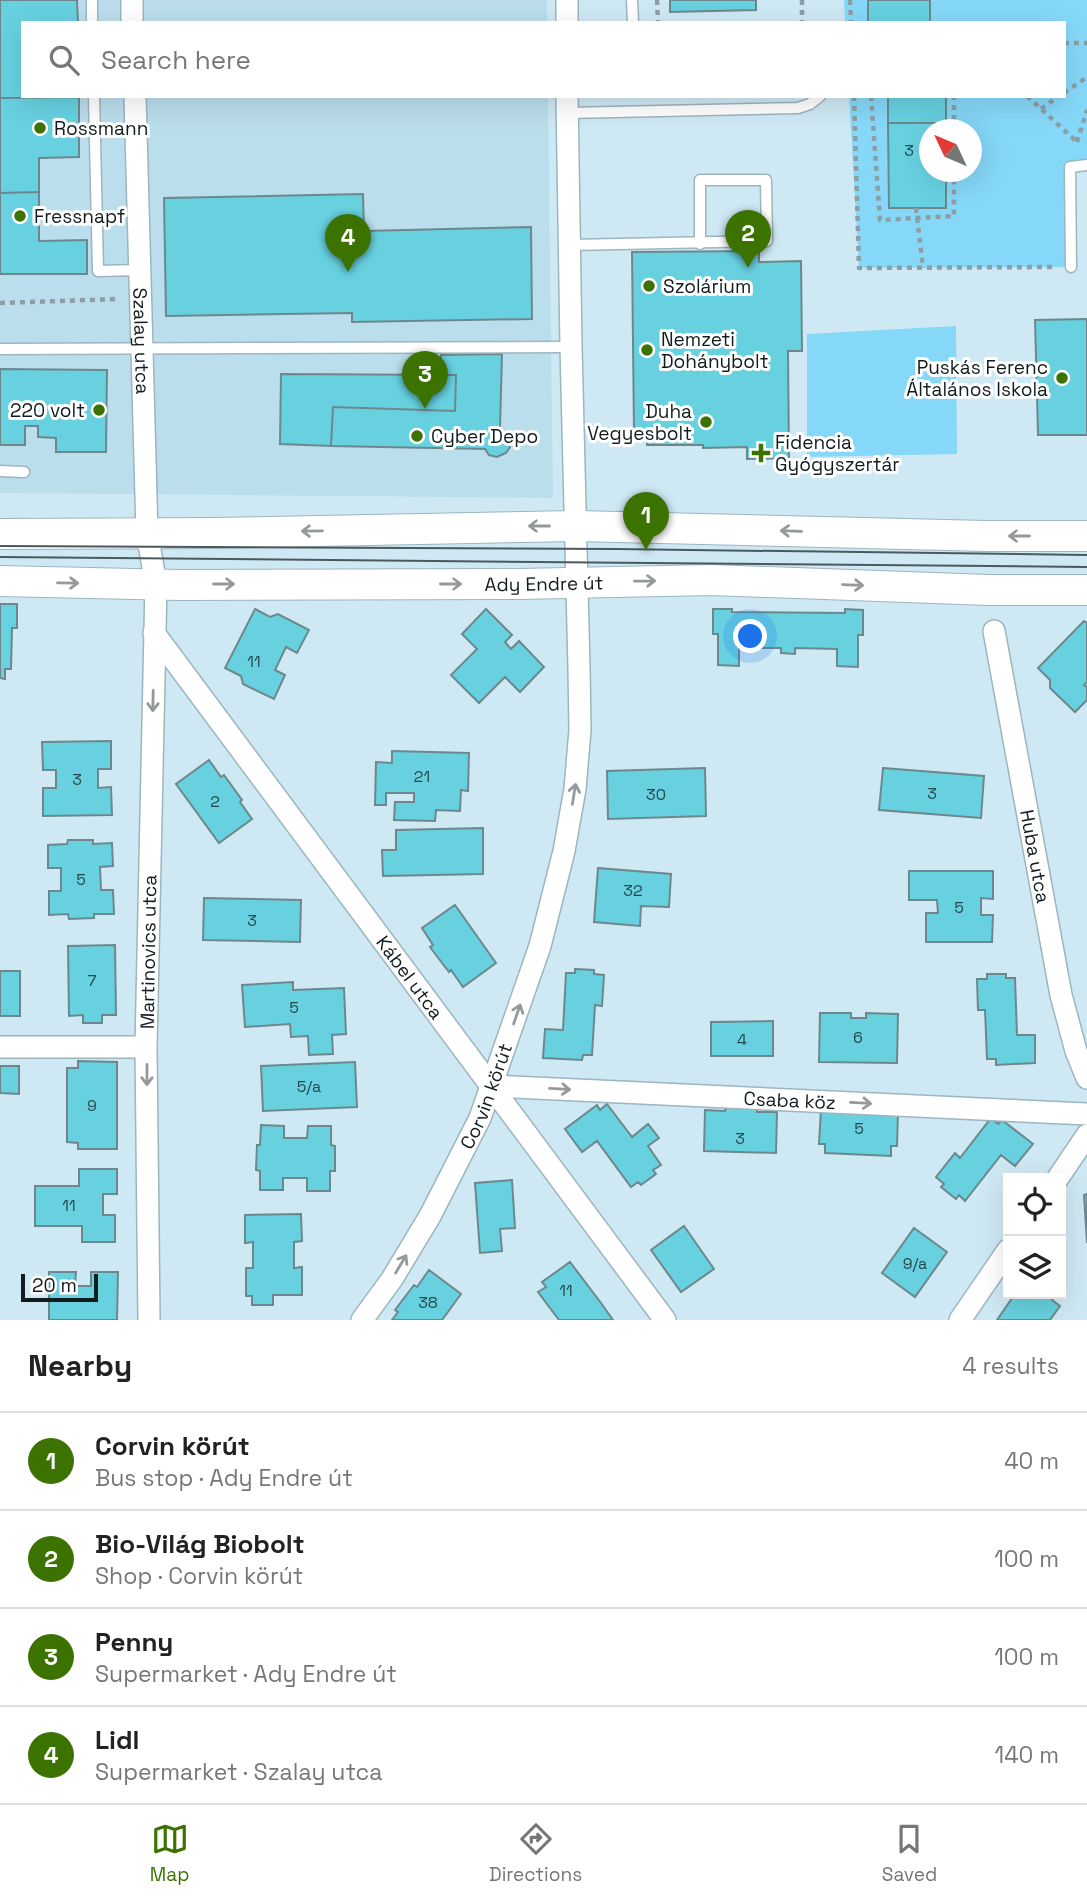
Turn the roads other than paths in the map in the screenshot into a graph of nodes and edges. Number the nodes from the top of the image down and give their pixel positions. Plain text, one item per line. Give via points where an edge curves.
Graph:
1 (92, 0) edge
2 (132, 0) edge
3 (567, 0) edge
4 (632, 0) edge
5 (92, 21) edge
6 (132, 21) edge
7 (567, 21) edge
8 (633, 21) edge
9 (94, 98) edge
10 (135, 98) edge
11 (818, 98) edge
12 (568, 105) edge
13 (1087, 166) edge
14 (700, 244) junction
15 (570, 245) junction
16 (1070, 267) road end
17 (140, 270) junction
18 (571, 347) junction
19 (143, 348) junction
20 (0, 349) edge
21 (0, 471) edge
22 (24, 472) dead end
23 (577, 526) junction
24 (147, 533) junction
25 (0, 534) edge
26 (1087, 536) edge
27 (0, 581) edge
28 (578, 583) junction
29 (156, 584) junction
30 (1087, 590) edge
31 (994, 631) dead end
32 (154, 633) junction
33 (0, 1047) edge
34 (146, 1047) junction
35 (1087, 1078) edge
36 (492, 1086) junction
37 (1087, 1114) edge
38 (1087, 1135) edge
39 (1061, 1173) edge
40 (1003, 1257) edge
41 (149, 1320) edge
42 (362, 1320) edge
43 (665, 1320) edge
44 (960, 1320) edge

1 - 5 lane
2 - 6 street
3 - 7 street
4 - 8 lane
9 - 17 lane via 98,271
10 - 17 street, Szalay utca
11 - 12 lane via 798,108
12 - 15 street, Corvin körút
13 - 16 lane via 1070,167
14 - 14 lane via 767,241 766,180 700,180
14 - 15 lane
15 - 18 street, Corvin körút
17 - 19 street, Szalay utca
18 - 19 lane
18 - 23 street, Corvin körút
19 - 20 lane
19 - 24 street, Szalay utca
21 - 22 lane
23 -> 24 street
26 -> 23 street
23 - 28 street, Corvin körút
24 - 25 street
24 - 29 street, Szalay utca
27 -> 29 street, Ady Endre út
29 -> 28 street, Ady Endre út
28 -> 30 street, Ady Endre út via 711,580
36 -> 28 street, Corvin körút via 540,946 575,789 580,730
29 - 32 street, Martinovics utca
31 - 35 street, Huba utca via 1060,995
32 -> 34 street, Martinovics utca
32 - 36 street, Kábel utca
33 - 34 street
34 -> 41 street, Martinovics utca
36 -> 37 street, Csaba köz
42 -> 36 street, Corvin körút via 430,1216 465,1151
36 - 43 street, Kábel utca
38 - 39 street
40 - 44 street

